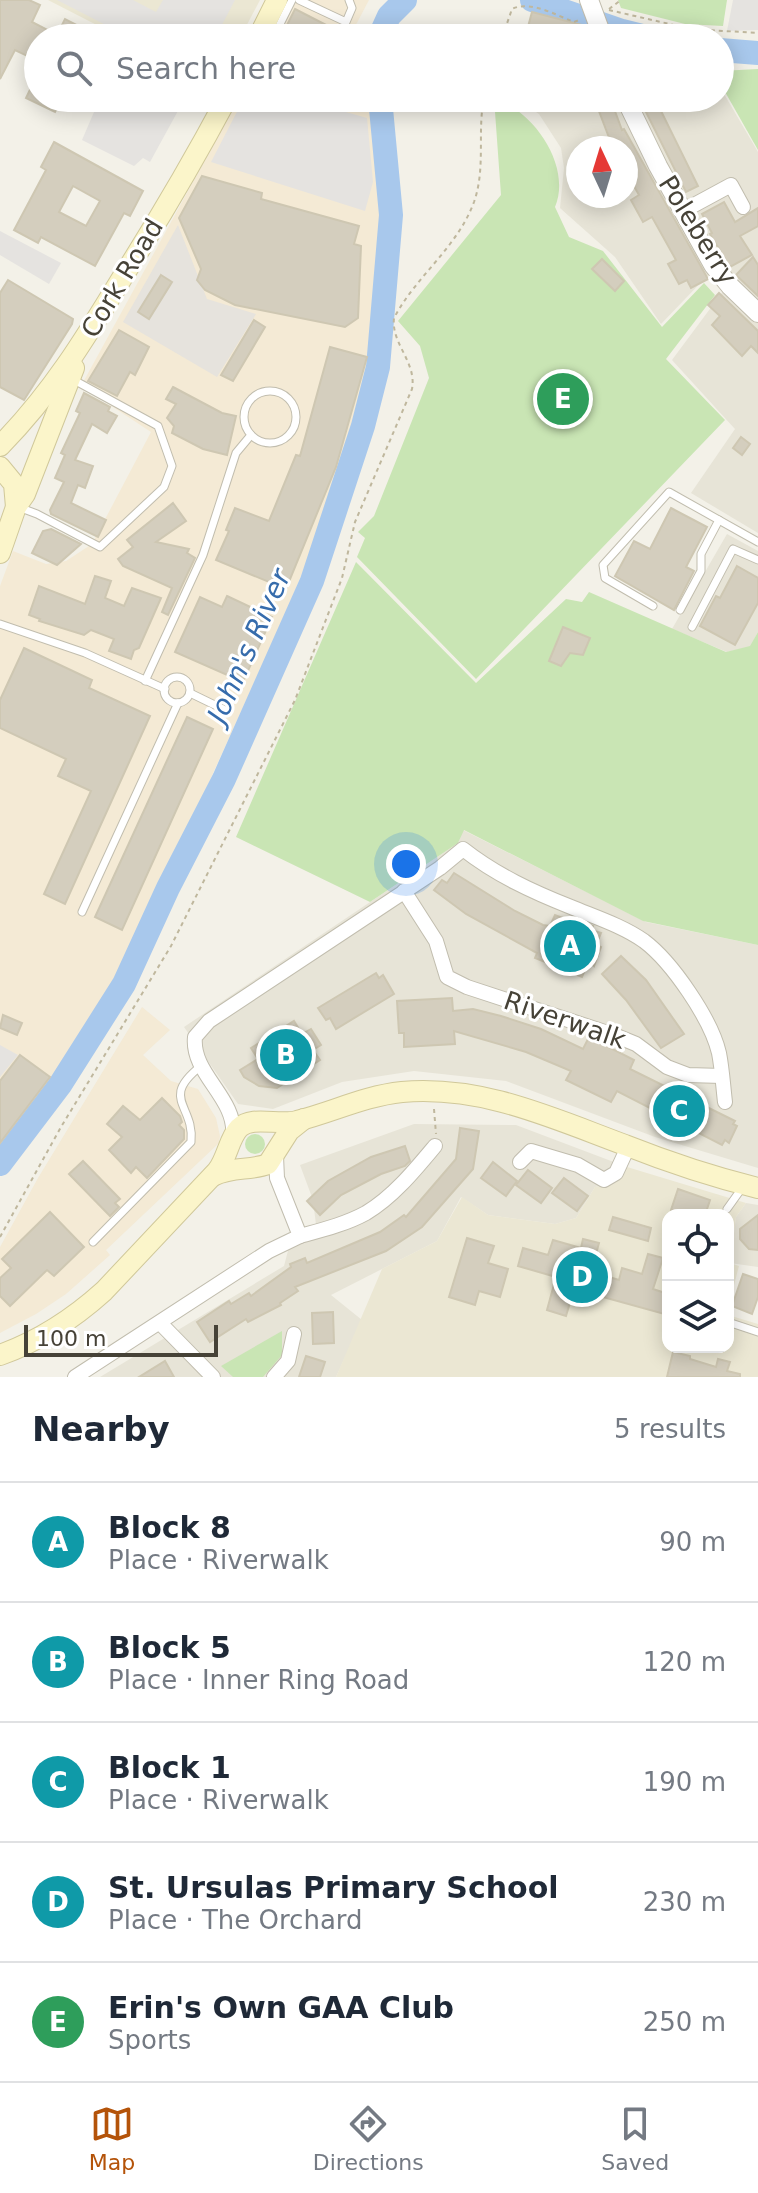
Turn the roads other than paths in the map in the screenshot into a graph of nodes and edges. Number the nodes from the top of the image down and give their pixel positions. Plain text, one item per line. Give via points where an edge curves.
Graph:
1 (277, 0) edge
2 (292, 0) edge
3 (299, 0) edge
4 (349, 0) edge
5 (589, 0) edge
6 (265, 24) edge
7 (280, 24) edge
8 (598, 24) edge
9 (220, 112) edge
10 (632, 112) edge
11 (743, 207) dead end
12 (683, 211) junction
13 (758, 313) edge
14 (84, 342) junction
15 (70, 378) junction
16 (251, 435) junction
17 (4, 442) edge
18 (39, 460) junction
19 (0, 467) edge
20 (16, 507) junction
21 (719, 520) junction
22 (758, 542) edge
23 (0, 553) edge
24 (758, 560) edge
25 (653, 606) dead end
26 (680, 610) dead end
27 (0, 624) edge
28 (692, 627) dead end
29 (145, 681) junction
30 (165, 689) junction
31 (190, 693) junction
32 (178, 703) junction
33 (225, 710) dead end
34 (404, 891) junction
35 (82, 912) dead end
36 (202, 1065) junction
37 (722, 1076) junction
38 (725, 1102) dead end
39 (228, 1108) junction
40 (304, 1119) junction
41 (258, 1122) junction
42 (233, 1139) junction
43 (435, 1146) road end
44 (628, 1147) junction
45 (529, 1151) dead end
46 (277, 1153) junction
47 (252, 1167) junction
48 (213, 1176) junction
49 (279, 1185) junction
50 (751, 1186) edge
51 (727, 1209) dead end
52 (300, 1236) junction
53 (93, 1242) dead end
54 (160, 1323) junction
55 (734, 1324) edge
56 (758, 1332) edge
57 (294, 1334) dead end
58 (0, 1355) edge
59 (75, 1377) edge
60 (213, 1377) edge
61 (274, 1377) edge

1 - 6 main road
2 - 7 lane
3 - 4 lane via 346,22 352,8
5 - 8 street
9 - 14 main road, Cork Road
10 - 12 street, Poleberry
11 - 12 street via 731,185
12 - 13 street, Poleberry via 716,270
14 - 15 main road
14 - 17 main road, Cork Road
15 - 18 main road
15 - 20 lane via 158,426 172,466 164,487 100,547
16 - 16 lane via 265,443 289,436 296,421 289,398 274,391 252,398 245,412
16 - 29 lane via 236,453 203,555
17 - 18 main road via 26,444
18 - 20 main road
19 - 20 main road via 14,484
20 - 23 main road
21 - 22 lane
21 - 25 lane via 669,492 603,565 605,578
21 - 26 lane
24 - 28 lane via 733,549
27 - 29 lane via 85,653
29 - 30 lane
30 - 31 lane via 171,679 179,678
30 - 32 lane
31 - 32 lane
31 - 33 lane
32 - 35 lane
34 - 36 street via 209,1021 195,1037
34 - 37 street, Riverwalk via 436,941 447,977 614,1035 688,1075
34 - 37 street via 463,849 537,893 644,941 702,1012 719,1050
36 - 39 street
36 - 53 lane via 182,1085 180,1095 191,1142
37 - 38 street
39 - 41 street
39 - 42 street
40 - 41 main road
40 - 44 main road via 370,1098 431,1091 525,1107
40 - 46 main road via 289,1131
41 - 42 main road via 241,1126
41 - 46 main road via 276,1134
42 - 47 main road via 238,1160
42 - 48 main road
43 - 52 street via 368,1212
44 - 45 street via 616,1173 604,1180 578,1165
44 - 50 main road
46 - 47 main road via 268,1164
46 - 49 street
47 - 48 main road
47 - 49 street via 268,1172
48 - 58 main road via 87,1306
49 - 52 street
50 - 51 lane
52 - 54 street
54 - 59 street
54 - 60 street
55 - 56 lane
57 - 61 street via 288,1361

